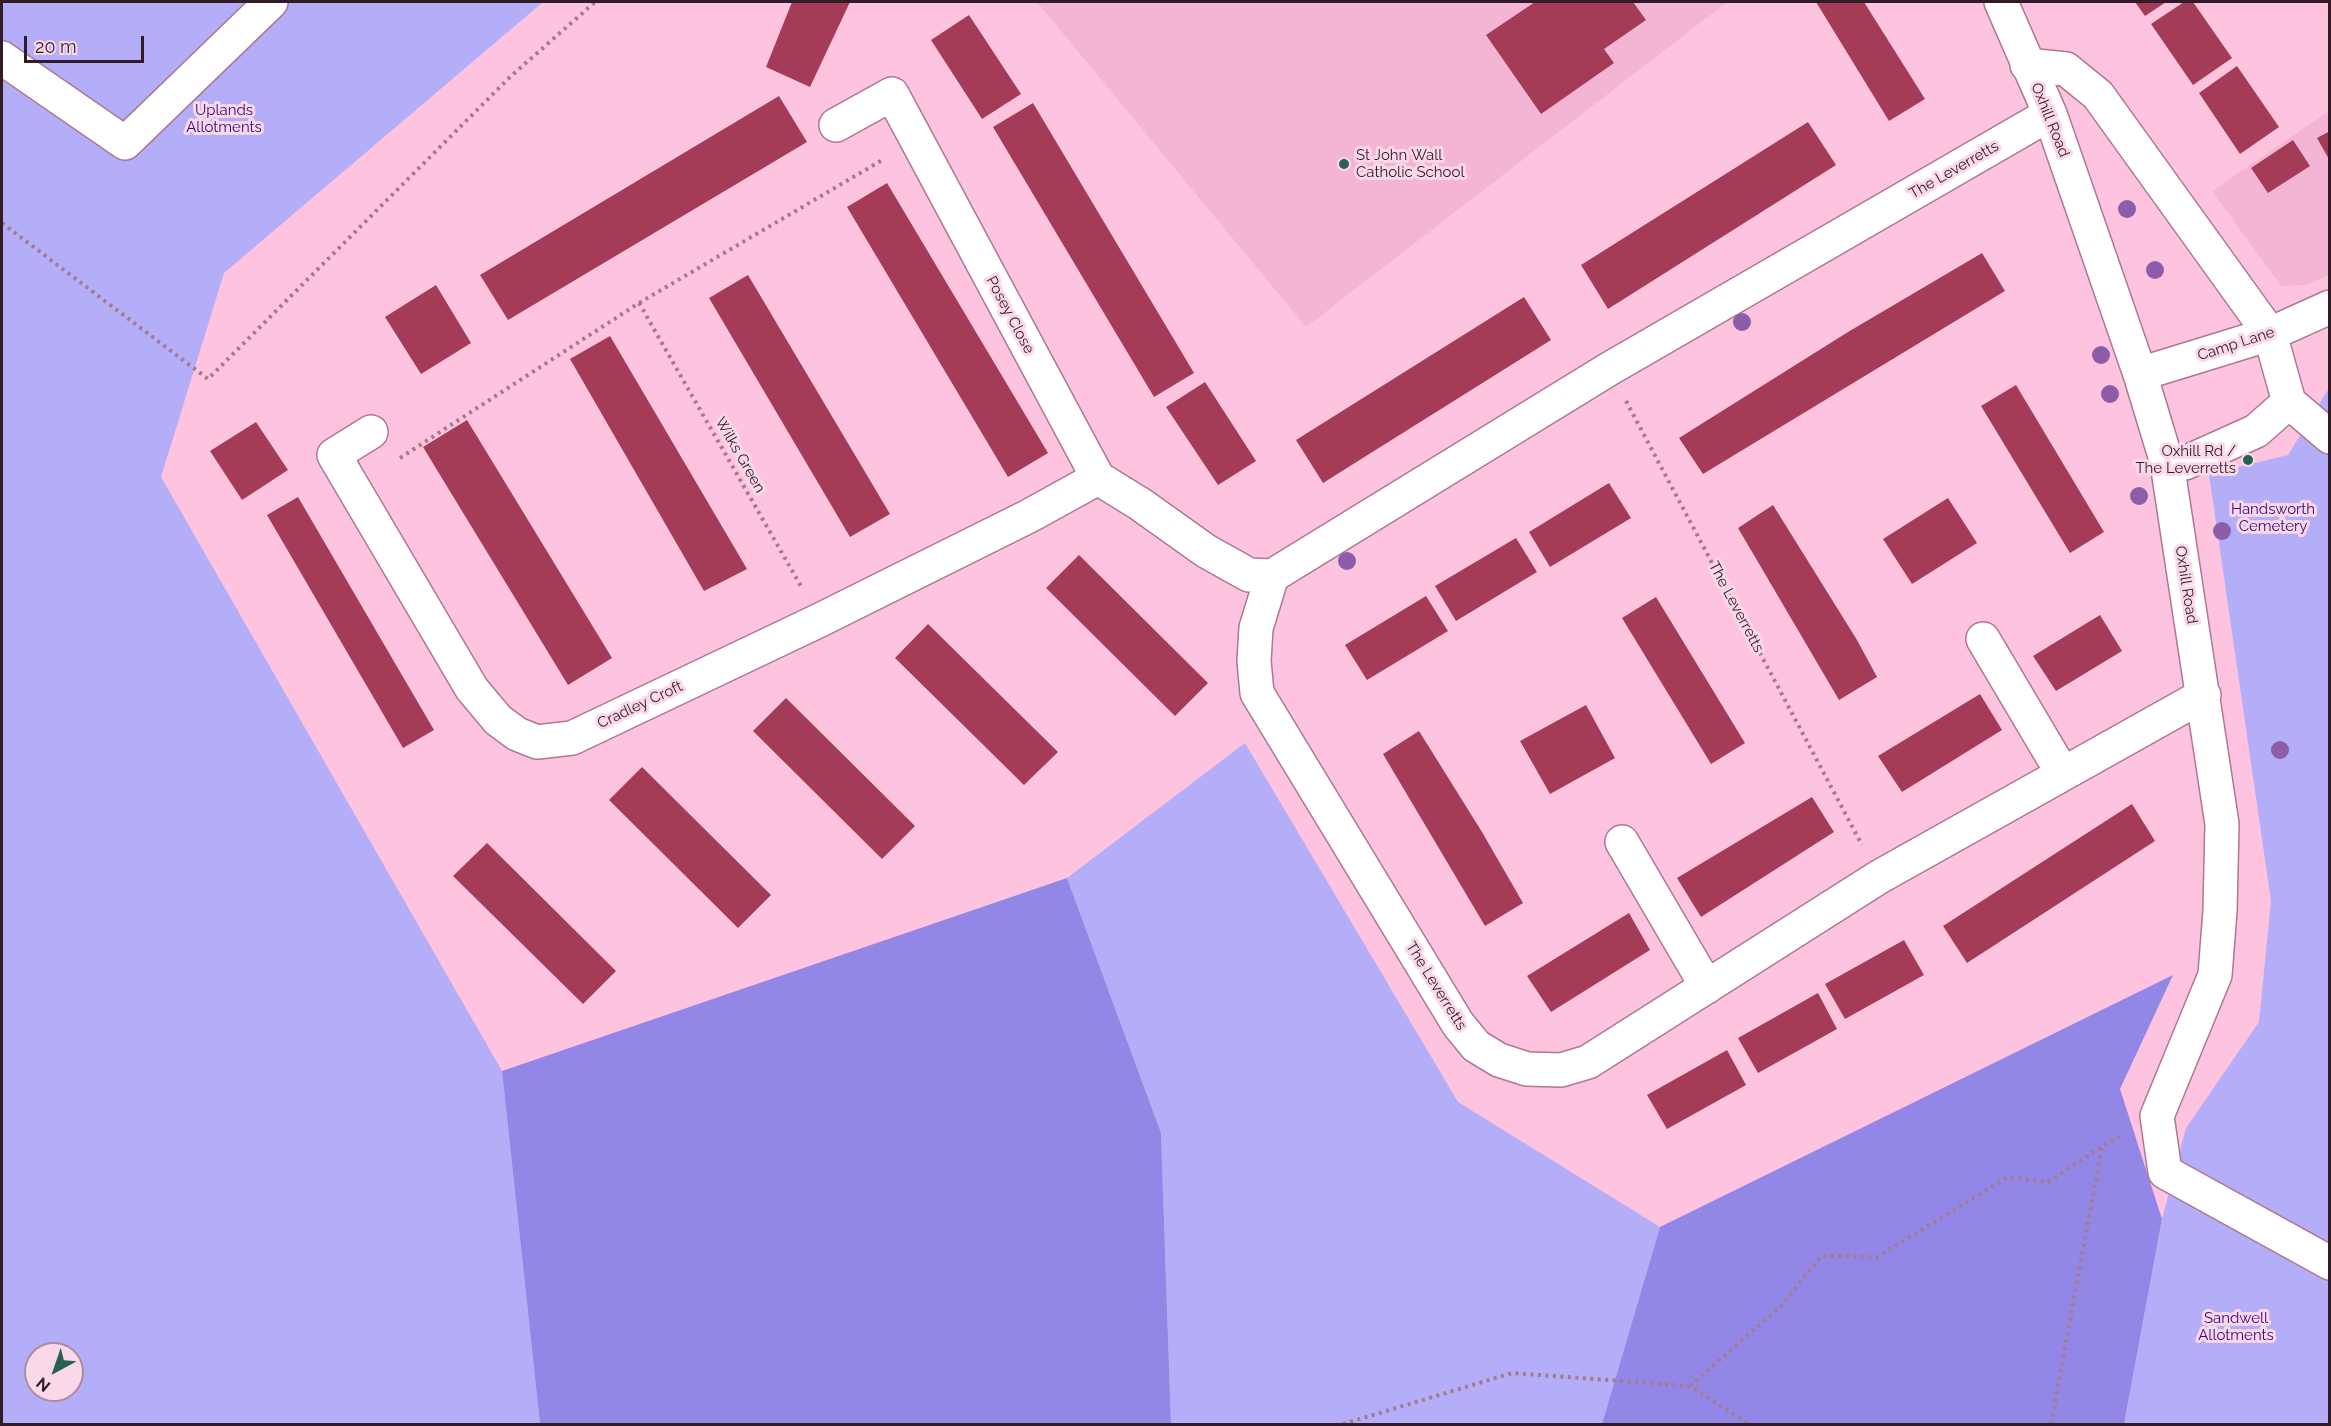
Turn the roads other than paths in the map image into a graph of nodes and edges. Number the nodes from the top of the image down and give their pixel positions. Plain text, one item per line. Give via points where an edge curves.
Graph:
1 (272, 2) edge
2 (2001, 2) edge
3 (2, 58) edge
4 (2027, 65) junction
5 (2050, 114) junction
6 (836, 125) dead end
7 (2330, 307) edge
8 (2270, 334) junction
9 (2140, 374) junction
10 (2289, 402) junction
11 (371, 432) dead end
12 (2330, 437) edge
13 (2167, 463) junction
14 (1098, 478) junction
15 (1272, 576) junction
16 (1983, 639) dead end
17 (2204, 695) junction
18 (2063, 774) junction
19 (1622, 842) dead end
20 (1707, 987) junction
21 (2330, 1263) edge

1 - 3 street via 125,143
2 - 4 street, Oxhill Road
4 - 5 street, Oxhill Road
4 - 8 street, Oxhill Road via 2066,69 2098,95
5 - 9 street, Oxhill Road
5 - 15 street, The Leverretts via 1609,369
6 - 14 street, Posey Close via 892,94
7 - 8 street, Camp Lane
8 - 9 street, Camp Lane
8 - 10 street
9 - 13 street, Oxhill Road
10 - 12 street
10 - 13 street via 2256,431 2185,463
11 - 14 street, Cradley Croft via 334,455 472,689 498,720 537,742 572,738 820,620
13 - 17 street, Oxhill Road
14 - 15 street, Posey Close via 1206,551 1249,575
15 - 20 street, The Leverretts via 1256,628 1257,693 1458,1024 1476,1046 1499,1060 1527,1069 1562,1070 1588,1062
16 - 18 street
17 - 18 street, The Leverretts
17 - 21 street, Oxhill Road via 2222,824 2215,975 2157,1116 2165,1172
18 - 20 street, The Leverretts via 1879,877
19 - 20 street

